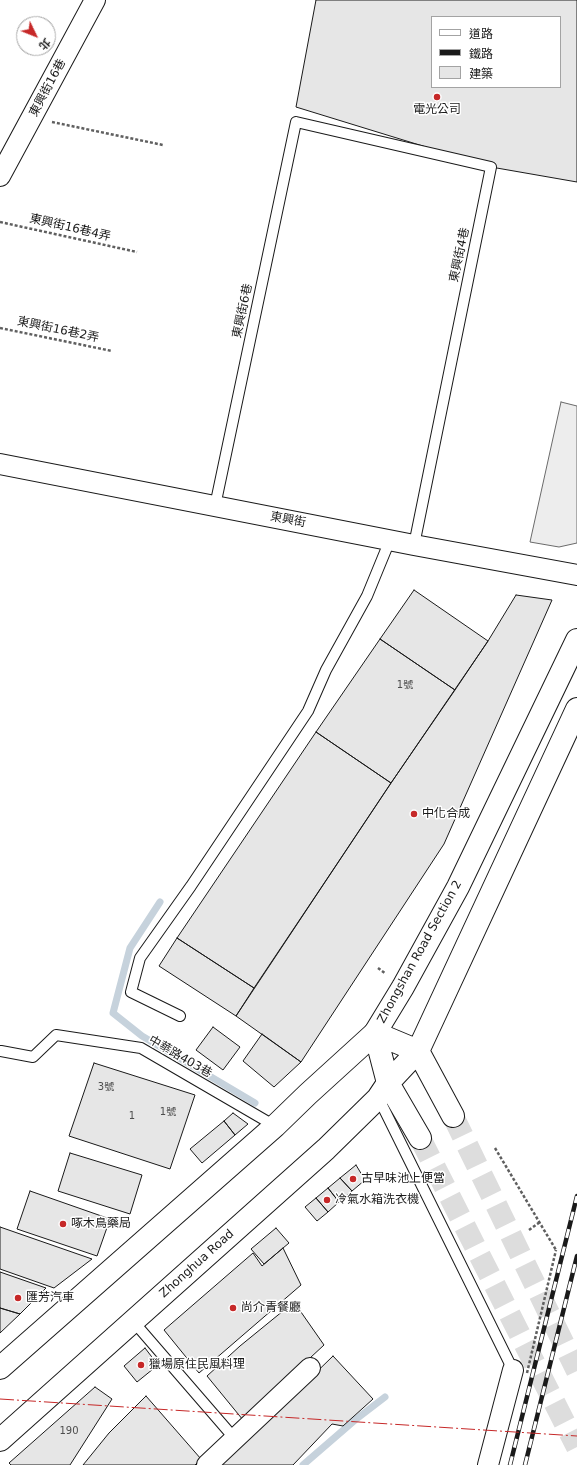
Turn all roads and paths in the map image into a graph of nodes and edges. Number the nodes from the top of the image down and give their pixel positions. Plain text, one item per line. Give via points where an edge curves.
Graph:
1 (95, 0) edge
2 (33, 118) junction
3 (296, 122) joint
4 (163, 145) dead end
5 (0, 176) edge
6 (0, 222) edge
7 (137, 252) dead end
8 (0, 328) edge
9 (112, 351) dead end
10 (0, 464) edge
11 (215, 506) junction
12 (390, 540) junction
13 (414, 545) junction
14 (577, 575) edge
15 (577, 640) edge
16 (577, 709) edge
17 (180, 1016) dead end
18 (375, 1033) junction
19 (1, 1051) dead end
20 (418, 1051) junction
21 (383, 1090) junction
22 (453, 1116) tunnel mouth
23 (275, 1126) junction
24 (420, 1138) tunnel mouth
25 (495, 1148) dead end
26 (540, 1222) junction
27 (529, 1230) dead end
28 (133, 1321) junction
29 (0, 1368) edge
30 (310, 1368) dead end
31 (520, 1372) junction
32 (235, 1439) junction
33 (0, 1440) edge
34 (207, 1465) edge
35 (488, 1465) edge

1 - 2 street, 東興街16巷
2 - 4 path
2 - 5 street, 東興街16巷
3 - 11 lane, 東興街6巷
3 - 13 lane, 東興街4巷 via 492,167
6 - 7 path, 東興街16巷4弄
8 - 9 path, 東興街16巷2弄
10 - 11 street, 東興街
11 - 12 street, 東興街
12 - 13 street, 東興街
12 - 17 lane via 367,596 326,670 308,711 140,958 131,992
13 - 14 street, 東興街
15 - 18 main road, Zhongshan Road Section 2 via 458,887 404,987
16 - 20 main road
18 - 20 main road
18 - 21 main road, Zhongshan Road Section 2
18 - 23 main road
19 - 23 lane, 中華路403巷 via 33,1057 56,1034 141,1048
20 - 21 main road
20 - 22 main road
21 - 24 main road, Zhongshan Road Section 2
21 - 28 main road, Zhonghua Road via 326,1149
21 - 31 lane
23 - 29 main road
25 - 26 path
26 - 27 path
26 - 31 path, bridge via 556,1250
28 - 32 lane
28 - 33 main road, Zhonghua Road
30 - 32 street
31 - 35 street
32 - 34 street

